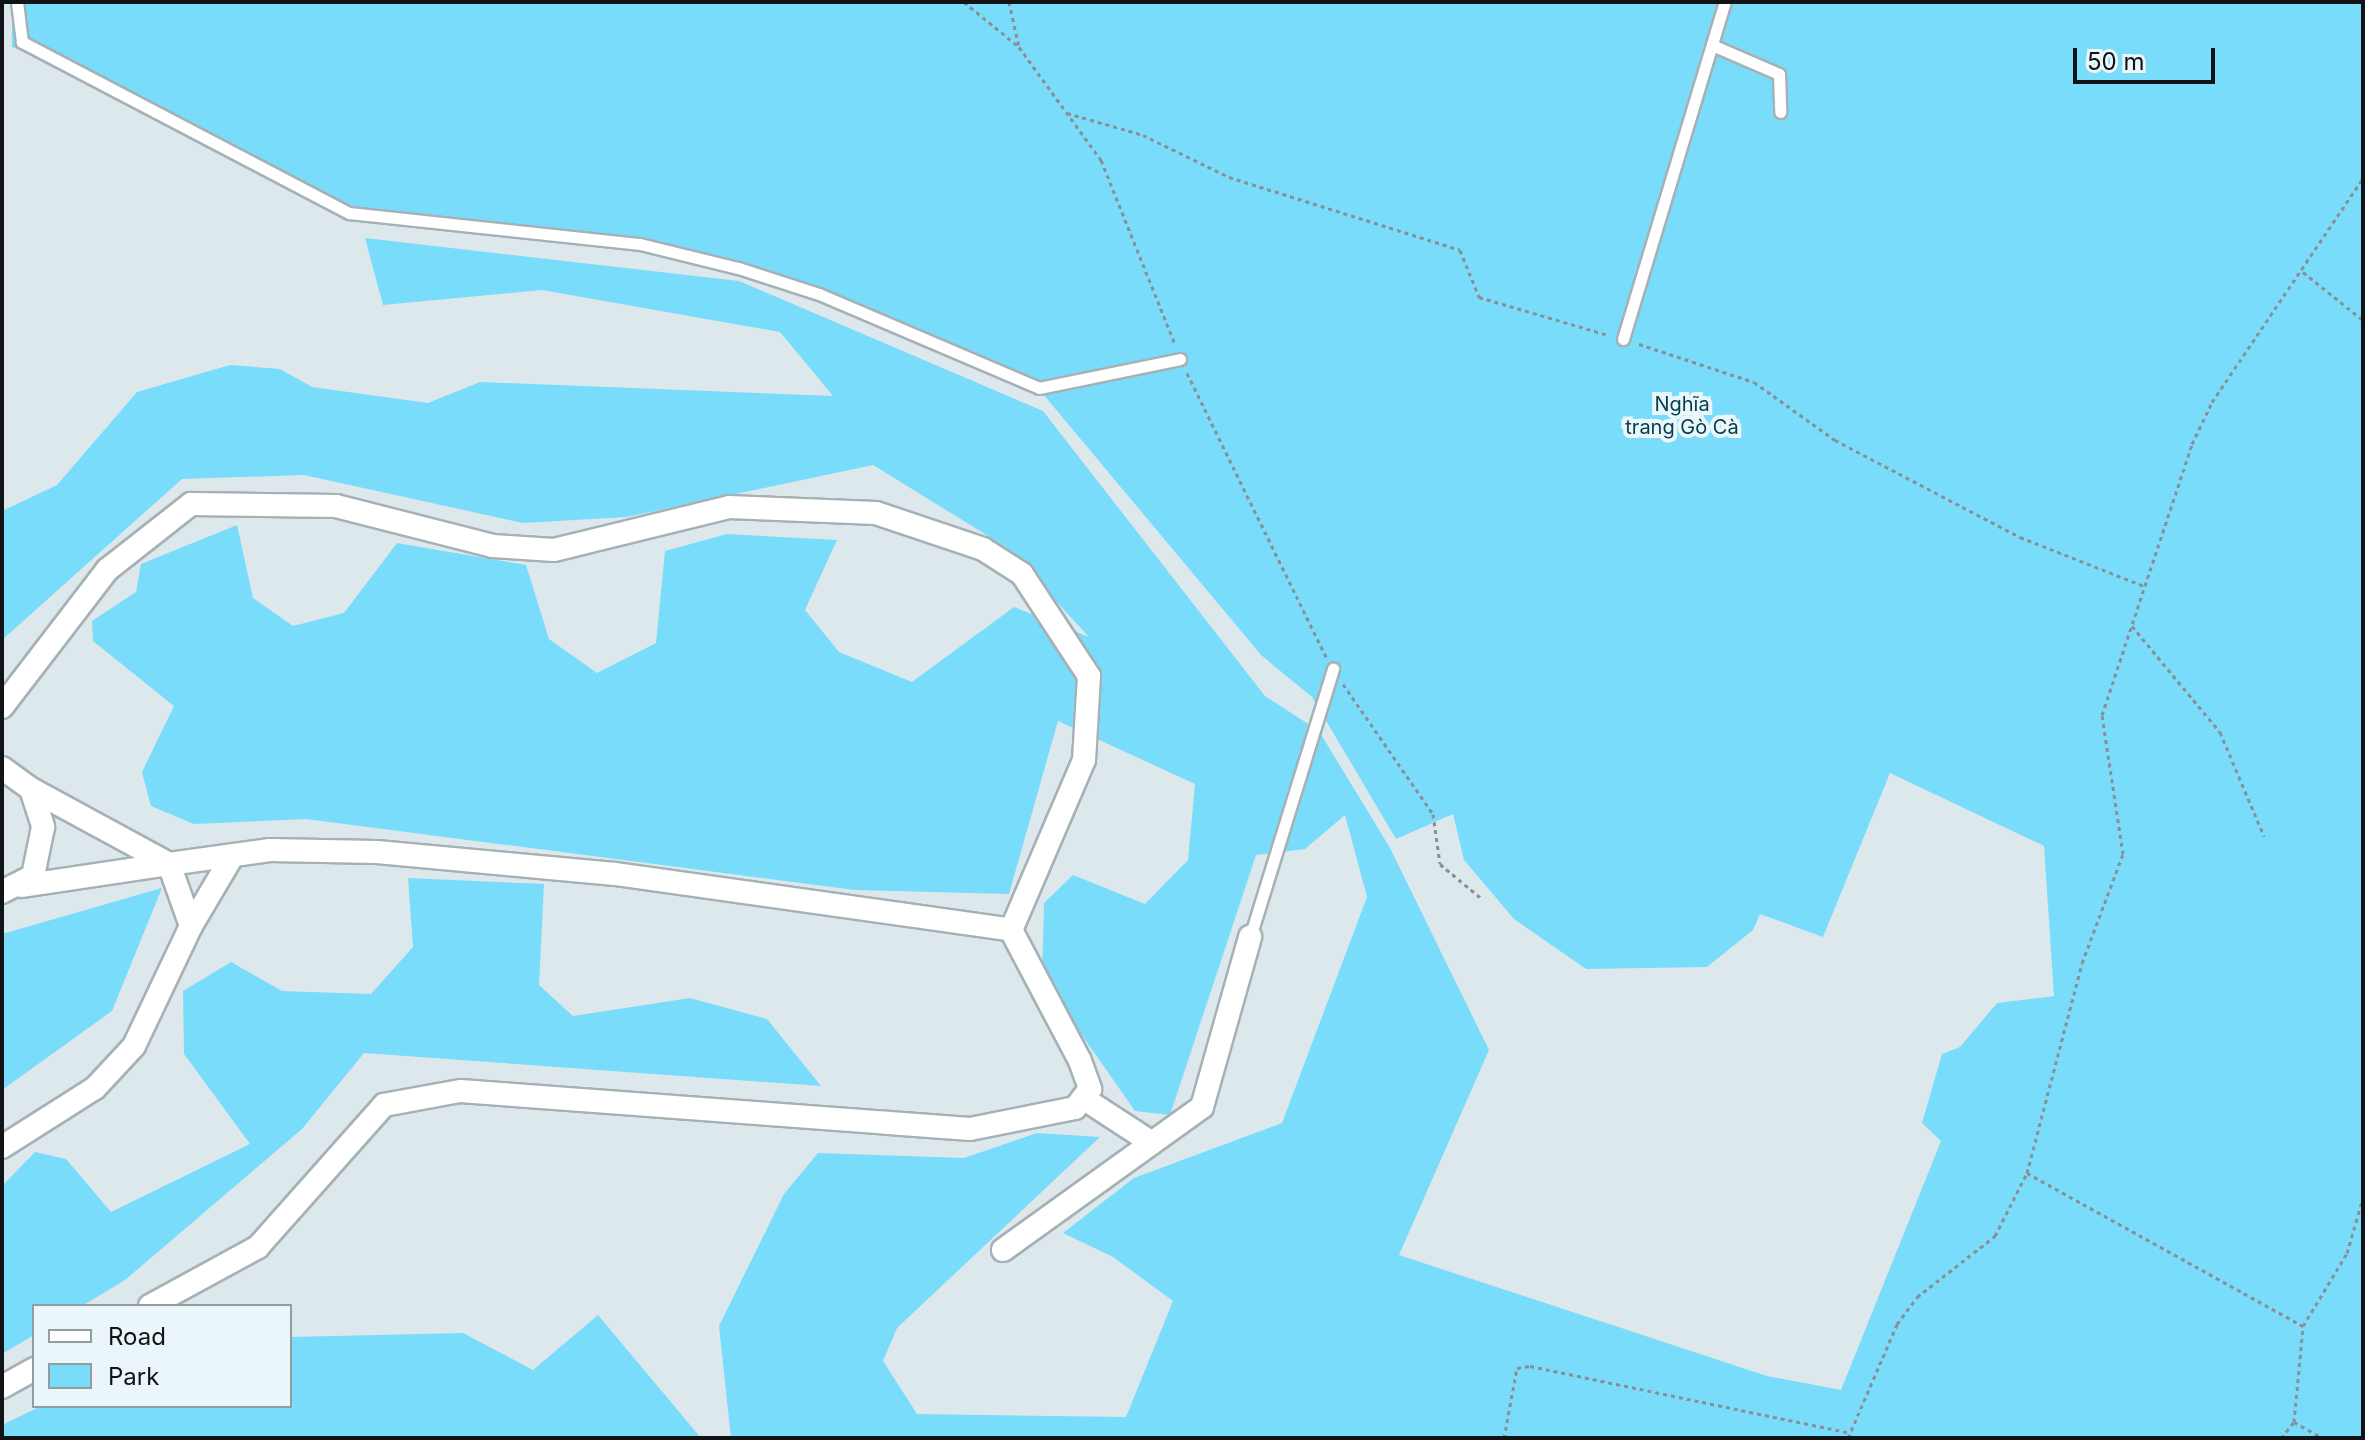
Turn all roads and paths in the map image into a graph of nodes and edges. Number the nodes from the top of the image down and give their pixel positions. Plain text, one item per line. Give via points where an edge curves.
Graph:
1 (17, 2) edge
2 (964, 2) edge
3 (1009, 2) edge
4 (1725, 2) edge
5 (1712, 45) junction
6 (1019, 47) junction
7 (1780, 112) dead end
8 (2363, 178) edge
9 (2303, 272) junction
10 (2363, 320) edge
11 (1623, 339) dead end
12 (1180, 359) junction
13 (2132, 626) junction
14 (1333, 669) junction
15 (2, 707) edge
16 (2, 768) edge
17 (31, 789) junction
18 (2264, 836) dead end
19 (233, 855) junction
20 (169, 864) junction
21 (12, 889) edge
22 (1481, 898) dead end
23 (191, 926) junction
24 (1011, 930) junction
25 (1250, 937) joint
26 (1083, 1098) junction
27 (1152, 1143) junction
28 (2, 1147) edge
29 (2027, 1173) junction
30 (2363, 1198) edge
31 (1003, 1250) dead end
32 (154, 1304) edge
33 (2303, 1326) junction
34 (32, 1370) edge
35 (2, 1387) edge
36 (2294, 1422) junction
37 (1850, 1436) edge
38 (1504, 1438) edge
39 (2281, 1438) edge
40 (2323, 1438) edge

1 - 12 lane via 22,42 349,213 640,244 738,268 819,294 1039,388
2 - 6 path
3 - 6 path
4 - 5 lane
5 - 7 lane via 1779,74
5 - 11 lane
6 - 12 path via 1101,160
8 - 9 path
9 - 10 path
9 - 13 path via 2212,402
12 - 14 path
13 - 18 path via 2220,732
13 - 29 path via 2100,729 2123,818 2123,854 2082,963
14 - 22 path via 1433,814 1440,864
14 - 25 lane
15 - 24 street via 107,570 191,504 336,506 493,546 554,550 729,507 876,513 983,549 1022,574 1089,676 1084,760
16 - 17 street
17 - 20 street
17 - 21 street via 40,807 42,857
19 - 20 street
19 - 23 street
19 - 24 street via 323,849 615,874
20 - 21 street
20 - 23 street
23 - 28 street via 134,1046 95,1088
24 - 26 street via 1080,1061 1090,1089
25 - 27 street via 1202,1107
26 - 27 street
26 - 32 street via 1075,1108 970,1129 460,1091 384,1105 258,1247
27 - 31 street
29 - 33 path
29 - 37 path via 1995,1236 1917,1297 1897,1324
30 - 33 path via 2347,1253
33 - 36 path
34 - 35 street
36 - 39 path
36 - 40 path
37 - 38 path via 1530,1366 1517,1368

